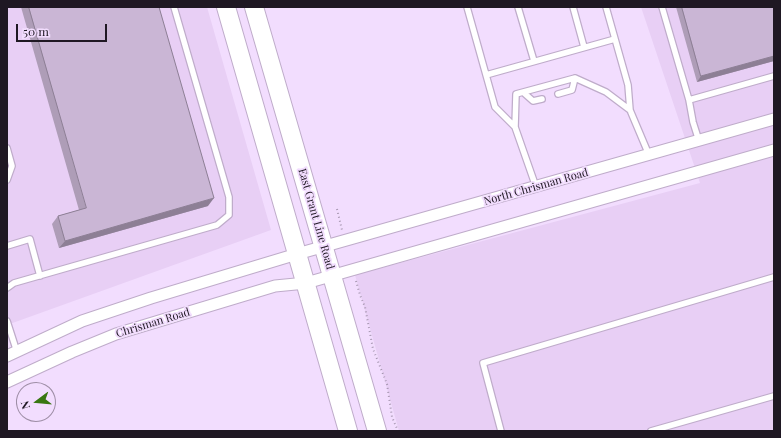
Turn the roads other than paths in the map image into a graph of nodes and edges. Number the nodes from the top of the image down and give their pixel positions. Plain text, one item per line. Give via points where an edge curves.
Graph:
1 (174, 7) edge
2 (226, 7) edge
3 (254, 7) edge
4 (467, 7) edge
5 (518, 7) edge
6 (573, 7) edge
7 (606, 7) edge
8 (662, 7) edge
9 (615, 39) junction
10 (584, 48) junction
11 (534, 61) junction
12 (486, 75) junction
13 (774, 76) edge
14 (575, 78) junction
15 (524, 93) junction
16 (558, 94) dead end
17 (542, 99) dead end
18 (689, 100) junction
19 (630, 110) junction
20 (774, 119) edge
21 (515, 127) junction
22 (699, 142) junction
23 (7, 148) edge
24 (774, 150) edge
25 (649, 155) junction
26 (7, 180) edge
27 (536, 187) junction
28 (7, 246) edge
29 (324, 246) junction
30 (297, 254) junction
31 (40, 276) junction
32 (332, 276) junction
33 (774, 277) edge
34 (306, 283) junction
35 (7, 288) edge
36 (7, 321) edge
37 (12, 354) edge
38 (7, 382) edge
39 (774, 396) edge
40 (348, 431) edge
41 (377, 431) edge
42 (502, 431) edge
43 (652, 431) edge

1 - 31 lane via 229,197 229,215 217,225
2 - 30 main road
3 - 29 main road, East Grant Line Road
4 - 12 lane
5 - 11 lane
6 - 10 lane
7 - 9 lane
8 - 18 lane
9 - 10 lane
9 - 19 lane via 628,85
10 - 11 lane
11 - 12 lane
12 - 21 lane via 495,107
13 - 18 lane
14 - 15 lane
14 - 16 lane via 572,90
14 - 19 lane via 606,92
15 - 17 lane via 533,101
15 - 21 lane via 516,94
18 - 22 lane
19 - 25 lane
20 - 22 street, North Chrisman Road
21 - 27 lane
22 - 25 street, North Chrisman Road
23 - 26 lane via 12,166
24 - 32 street
25 - 27 street, North Chrisman Road
27 - 29 street, North Chrisman Road
28 - 31 lane via 30,240
29 - 30 street, North Chrisman Road
29 - 32 main road, East Grant Line Road
30 - 34 main road
30 - 37 street via 82,321
31 - 35 lane via 14,283
32 - 34 street
32 - 41 main road, East Grant Line Road
33 - 42 lane via 483,363
34 - 38 street, Chrisman Road via 275,286 116,334
34 - 40 main road
36 - 37 lane
39 - 43 lane

